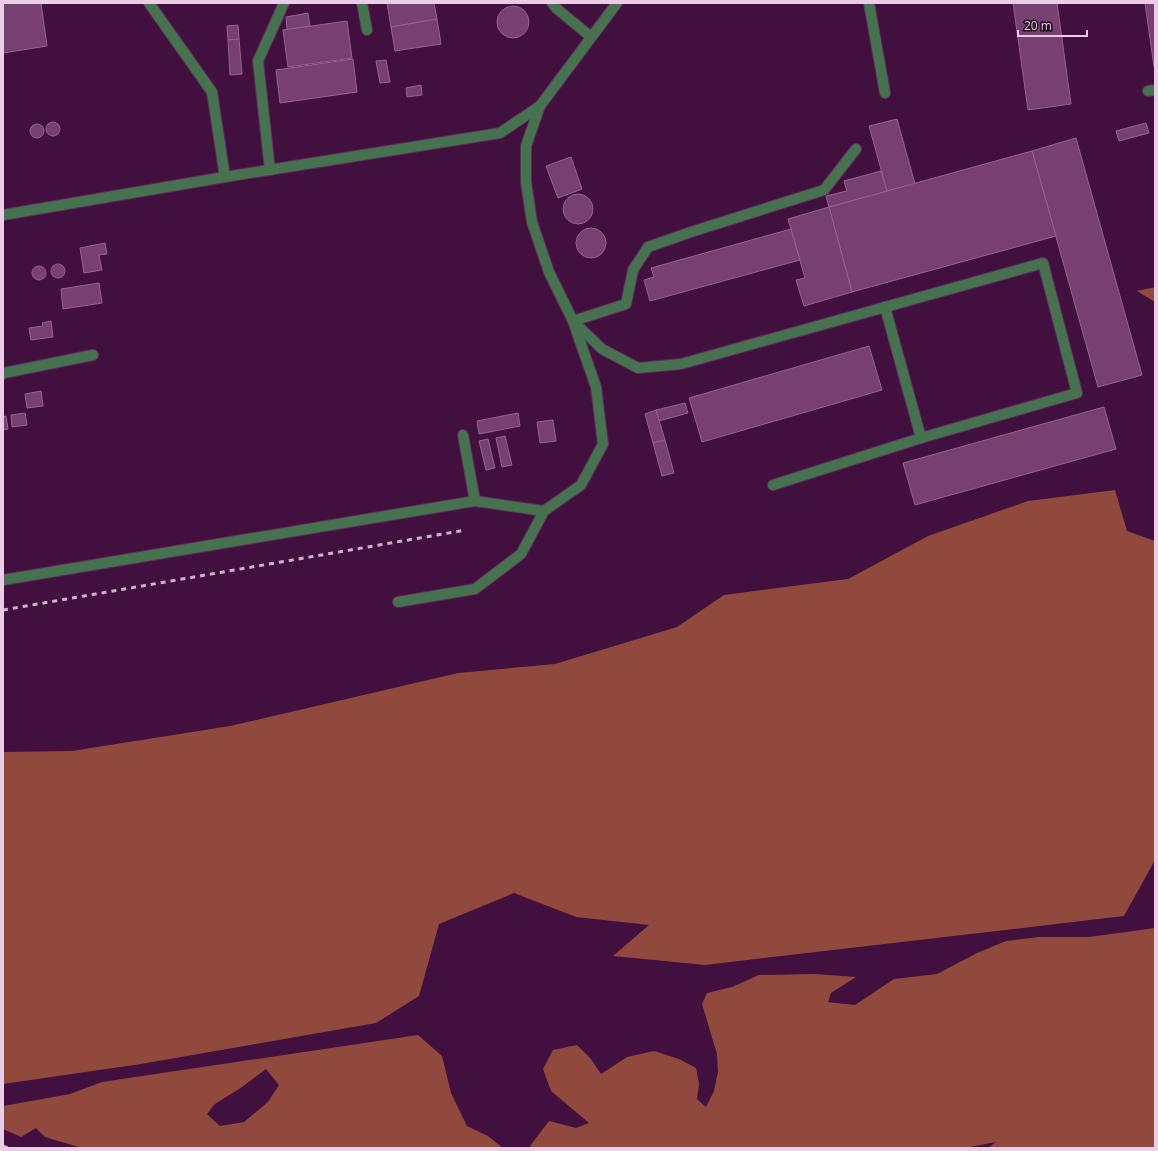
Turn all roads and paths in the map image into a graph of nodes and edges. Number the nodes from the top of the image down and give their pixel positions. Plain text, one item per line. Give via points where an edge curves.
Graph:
1 (149, 3) edge
2 (284, 3) edge
3 (362, 3) edge
4 (552, 3) edge
5 (617, 3) edge
6 (869, 3) edge
7 (367, 30) dead end
8 (591, 38) junction
9 (885, 93) dead end
10 (540, 106) junction
11 (856, 149) dead end
12 (270, 170) junction
13 (225, 177) junction
14 (3, 215) edge
15 (884, 307) junction
16 (573, 321) junction
17 (93, 356) dead end
18 (3, 371) edge
19 (463, 435) dead end
20 (922, 438) junction
21 (773, 485) dead end
22 (475, 501) junction
23 (544, 511) junction
24 (3, 580) edge
25 (398, 602) dead end

1 - 13 lane via 212,92
2 - 12 lane via 258,61
3 - 7 lane
4 - 8 lane
5 - 8 lane
6 - 9 lane
8 - 10 lane
10 - 12 lane via 500,133
10 - 16 lane via 526,146 526,182 532,222 549,272
11 - 16 lane via 824,190 648,247 633,270 626,304
12 - 13 lane
13 - 14 lane
15 - 16 lane via 681,364 638,368 602,350
15 - 20 lane
15 - 20 lane via 1043,263 1077,393
16 - 23 lane via 596,387 603,444 581,485
17 - 18 lane
19 - 22 lane
20 - 21 lane
22 - 23 lane
22 - 24 lane
23 - 25 lane via 521,554 475,589

